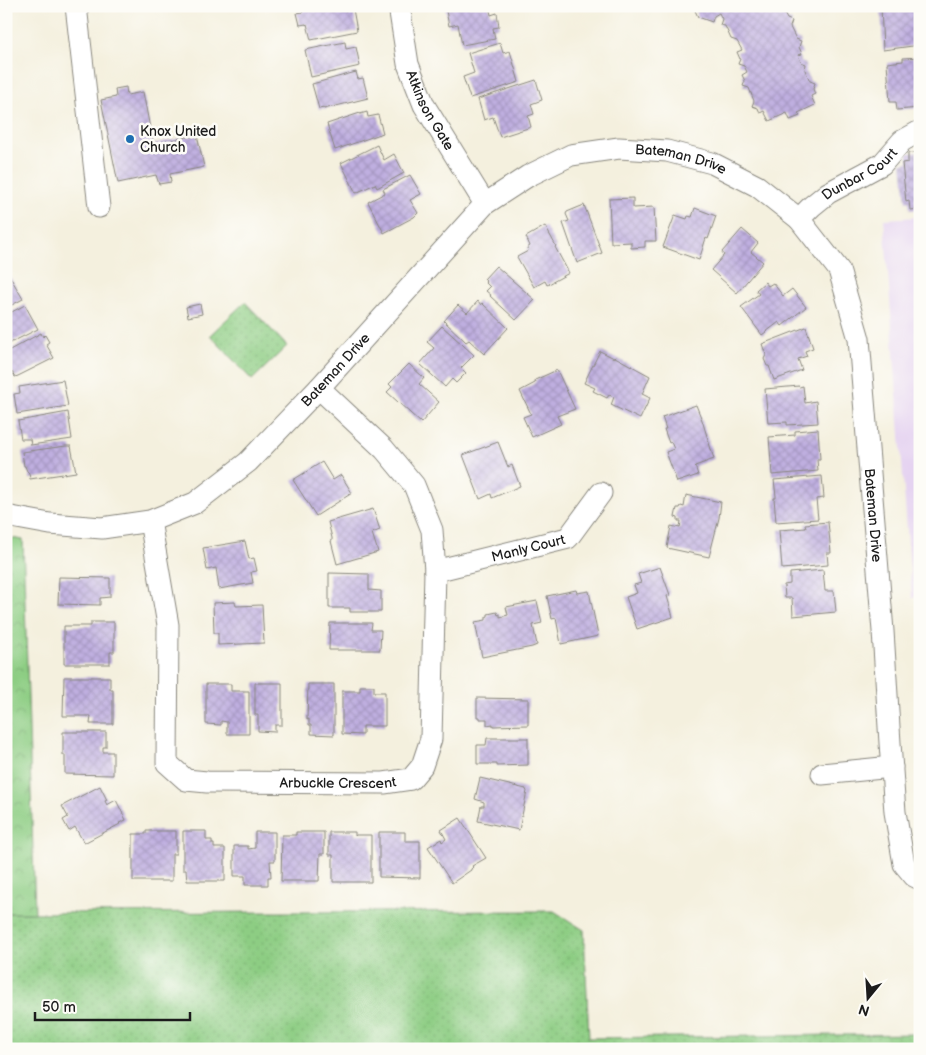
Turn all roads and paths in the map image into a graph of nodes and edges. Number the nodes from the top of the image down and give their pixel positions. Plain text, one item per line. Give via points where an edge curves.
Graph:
1 (76, 6) edge
2 (399, 6) edge
3 (920, 131) edge
4 (485, 204) junction
5 (100, 207) dead end
6 (799, 219) junction
7 (319, 388) junction
8 (602, 493) dead end
9 (6, 516) edge
10 (150, 521) junction
11 (435, 571) junction
12 (892, 767) junction
13 (822, 774) dead end
14 (920, 879) edge

1 - 5 street
2 - 4 street, Atkinson Gate via 408,64 424,105
3 - 6 street, Dunbar Court via 902,141 882,164 828,194
4 - 6 street, Bateman Drive via 528,176 571,155 619,148 667,151 712,163 757,186
4 - 7 street, Bateman Drive
6 - 12 street, Bateman Drive via 839,270 859,339 884,630
7 - 10 street, Bateman Drive via 248,462 195,503
7 - 11 street, Arbuckle Crescent via 384,449 414,485 432,530
8 - 11 street, Manly Court via 568,538
9 - 10 street, Bateman Drive via 102,528
10 - 11 street, Arbuckle Crescent via 168,625 167,763 186,780 384,782 411,779 422,766 430,739
12 - 13 street
12 - 14 street, Bateman Drive via 895,812 904,864

